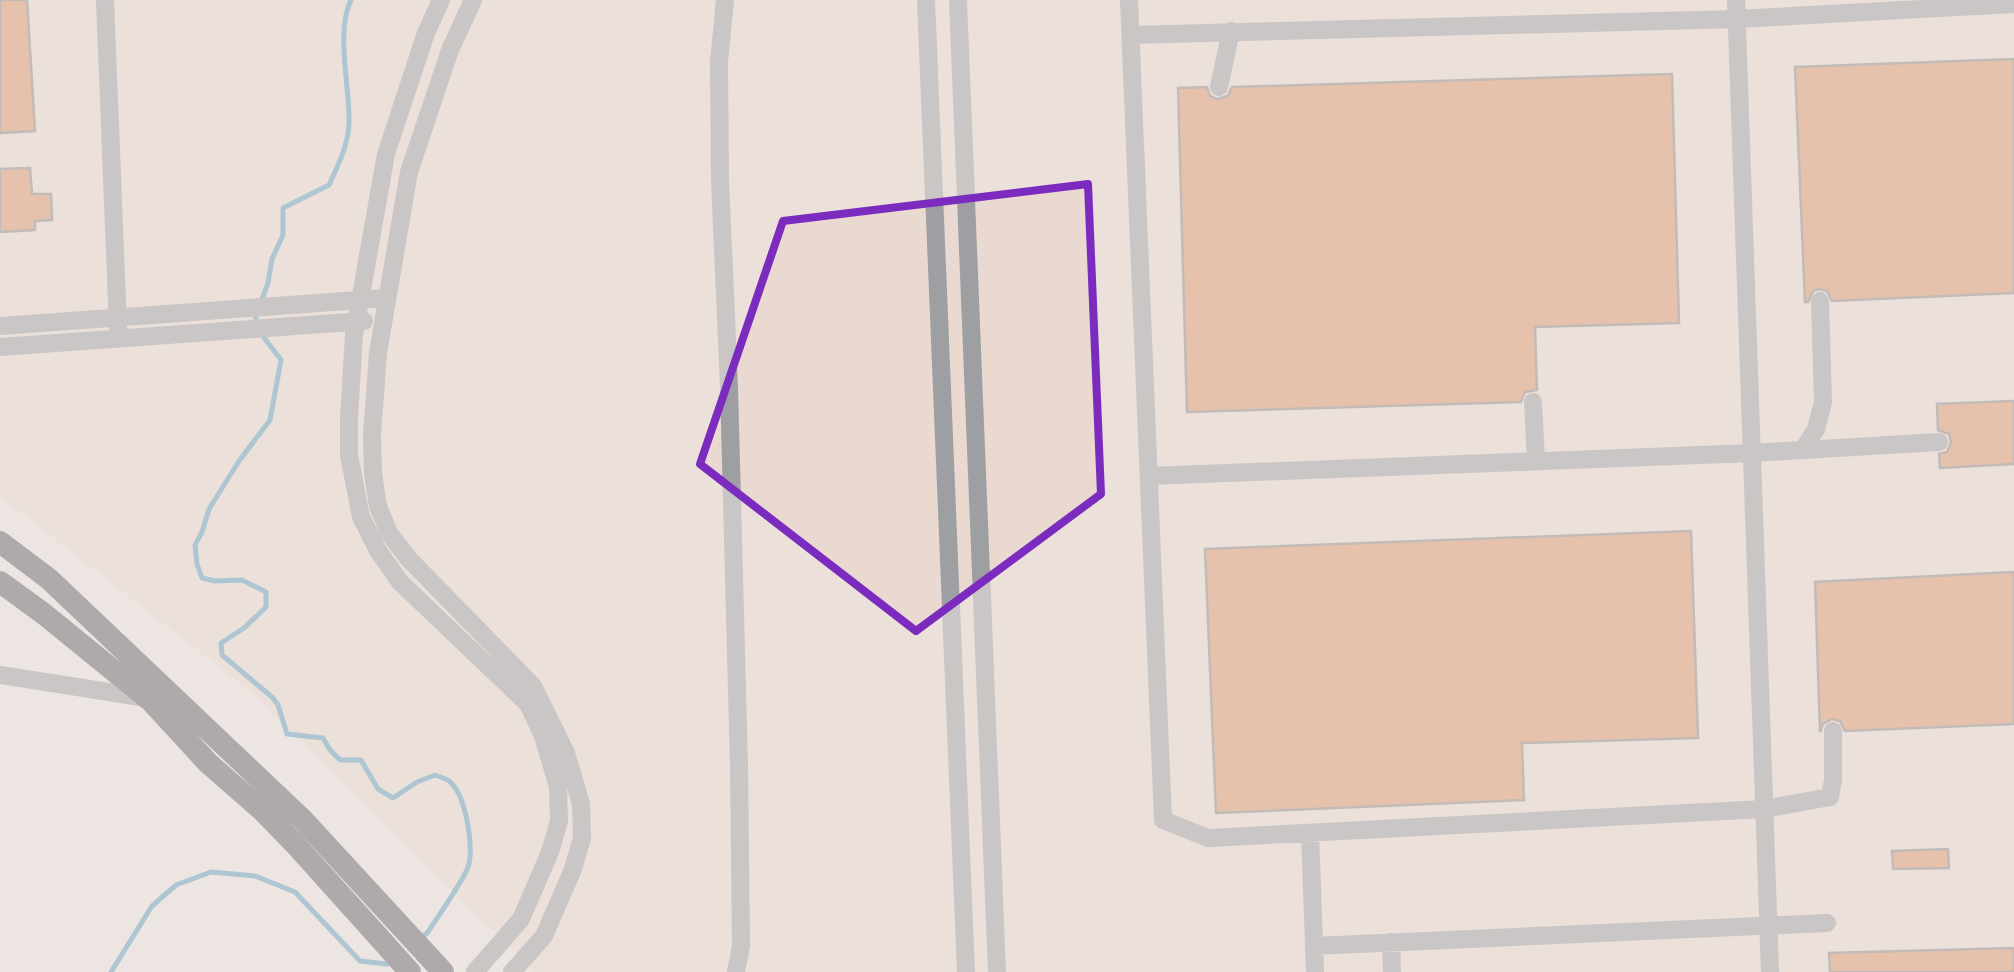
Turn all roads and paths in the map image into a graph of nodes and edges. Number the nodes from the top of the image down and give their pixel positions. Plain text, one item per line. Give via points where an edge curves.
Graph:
1 (105, 0) edge
2 (441, 0) edge
3 (472, 0) edge
4 (726, 0) edge
5 (926, 0) edge
6 (958, 0) edge
7 (1129, 0) edge
8 (2014, 4) edge
9 (1859, 7) edge
10 (1737, 10) edge
11 (1231, 31) junction
12 (1130, 35) junction
13 (1219, 87) dead end
14 (387, 298) junction
15 (360, 300) junction
16 (1820, 302) dead end
17 (118, 318) junction
18 (383, 320) junction
19 (357, 322) junction
20 (0, 326) edge
21 (119, 339) junction
22 (0, 347) edge
23 (1533, 402) dead end
24 (1939, 442) dead end
25 (1803, 450) junction
26 (1752, 453) junction
27 (1536, 461) junction
28 (1149, 476) junction
29 (0, 542) edge
30 (0, 582) edge
31 (0, 675) edge
32 (148, 698) junction
33 (1833, 731) dead end
34 (1764, 809) junction
35 (1310, 833) junction
36 (1827, 924) dead end
37 (1768, 925) junction
38 (1392, 942) junction
39 (1314, 946) junction
40 (422, 968) edge
41 (475, 972) edge
42 (512, 972) edge
43 (736, 972) edge
44 (966, 972) edge
45 (997, 972) edge
46 (1315, 972) edge
47 (1392, 972) edge
48 (1770, 972) edge

1 - 17 street
2 - 15 street via 386,154
3 - 14 street via 409,172
4 - 43 street via 718,62 739,766
5 - 44 street
6 - 45 street
7 - 12 street
8 - 9 street
9 - 10 street
10 - 11 street
10 - 26 street
11 - 12 street
11 - 13 street
12 - 28 street
14 - 15 street
14 - 18 street
15 - 17 street
15 - 19 street
16 - 25 street via 1823,402
17 - 20 street
17 - 21 street
18 - 19 street
18 - 42 street via 372,435 378,506 408,558 533,686 566,753 581,804 582,838 573,869 544,936
19 - 21 street
19 - 41 street via 349,436 361,517 400,582 528,704 558,786 559,820 550,852 520,919
21 - 22 street
23 - 27 street
24 - 25 street
25 - 26 street
26 - 27 street
26 - 34 street
27 - 28 street
28 - 35 street via 1163,820 1208,838
29 - 40 main road via 50,579 303,820 399,924
30 - 32 main road
31 - 32 street
32 - 40 main road via 380,939
33 - 34 street via 1830,797
34 - 35 street
34 - 37 street
35 - 39 street
36 - 37 street
37 - 38 street
37 - 48 street
38 - 39 street
38 - 47 street
39 - 46 street

